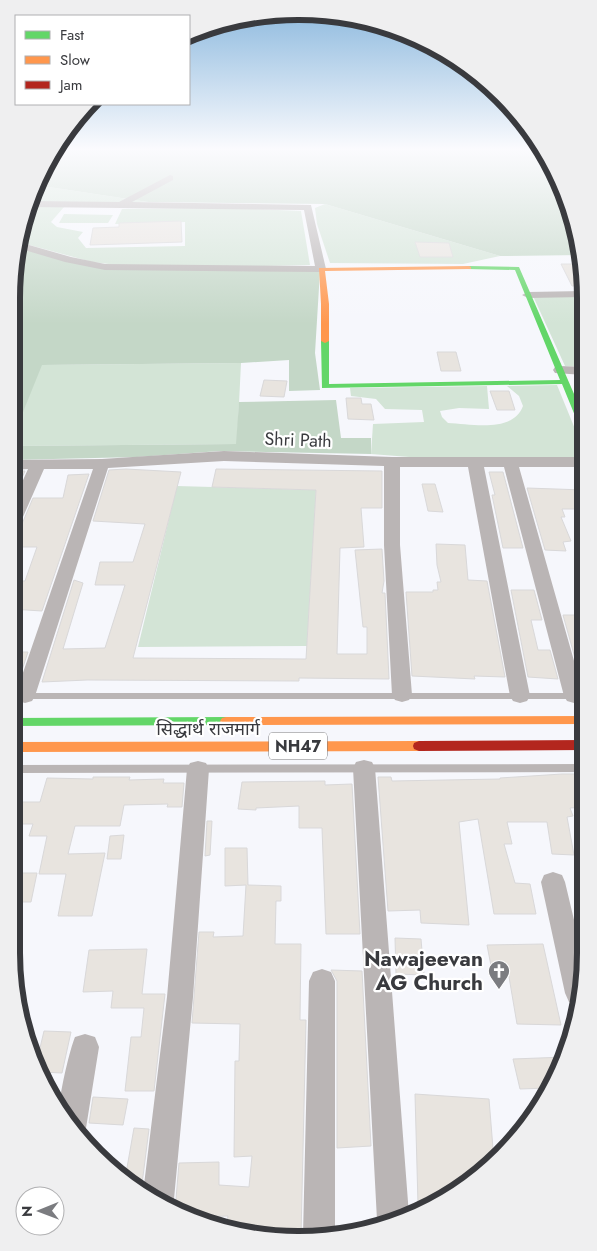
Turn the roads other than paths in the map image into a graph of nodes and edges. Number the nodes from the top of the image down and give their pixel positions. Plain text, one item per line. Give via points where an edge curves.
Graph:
1 (308, 207) edge
2 (25, 247) edge
3 (321, 269) junction
4 (577, 294) edge
5 (528, 295) junction
6 (577, 373) edge
7 (562, 376) junction
8 (577, 411) edge
9 (392, 462) junction
10 (475, 462) junction
11 (510, 462) junction
12 (577, 462) edge
13 (102, 464) junction
14 (20, 465) edge
15 (38, 465) junction
16 (20, 506) edge
17 (577, 689) edge
18 (20, 690) edge
19 (402, 695) junction
20 (20, 696) edge
21 (520, 696) junction
22 (577, 696) edge
23 (577, 720) edge
24 (20, 722) edge
25 (577, 745) edge
26 (20, 747) edge
27 (364, 768) junction
28 (577, 768) edge
29 (20, 769) edge
30 (198, 769) junction
31 (553, 882) dead end
32 (322, 981) dead end
33 (575, 982) edge
34 (85, 1046) dead end
35 (73, 1115) edge
36 (159, 1194) edge
37 (393, 1214) edge
38 (319, 1230) edge

1 - 3 street
2 - 3 street via 105,267
3 - 5 main road via 517,268
3 - 7 main road via 325,304 325,386
4 - 5 street
5 - 7 main road
6 - 7 street
7 - 8 main road
9 - 10 street, Shri Path
9 - 13 street, Shri Path via 224,456
9 - 19 street via 392,545
10 - 11 street, Shri Path
10 - 21 street
11 - 12 street, Shri Path
11 - 17 street
13 - 15 street, Shri Path
13 - 18 street
14 - 15 street, Shri Path
15 - 16 street
19 - 20 lane
19 - 21 lane
21 - 22 lane
23 - 24 main road, सिद्धार्थ राजमार्ग / NH47
25 - 26 main road, सिद्धार्थ राजमार्ग / NH47
27 - 28 lane
27 - 30 lane
27 - 37 street
29 - 30 lane
30 - 36 street via 180,997
31 - 33 street
32 - 38 street
34 - 35 street

